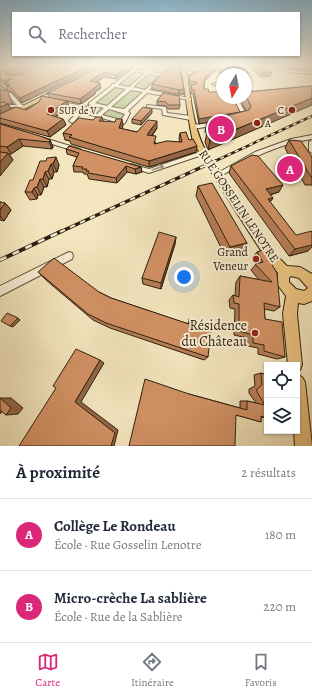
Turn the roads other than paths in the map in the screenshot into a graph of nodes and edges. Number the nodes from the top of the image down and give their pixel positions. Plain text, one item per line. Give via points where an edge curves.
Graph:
1 (187, 86) edge
2 (112, 87) edge
3 (124, 87) edge
4 (150, 87) edge
5 (130, 88) junction
6 (62, 89) edge
7 (0, 91) edge
8 (146, 91) junction
9 (108, 92) dead end
10 (123, 95) junction
11 (263, 96) edge
12 (42, 98) junction
13 (139, 98) junction
14 (189, 99) junction
15 (119, 101) dead end
16 (133, 103) junction
17 (0, 106) edge
18 (23, 106) junction
19 (149, 106) dead end
20 (91, 108) junction
21 (103, 111) junction
22 (125, 115) junction
23 (191, 118) junction
24 (0, 119) edge
25 (236, 120) edge
26 (72, 121) dead end
27 (223, 123) edge
28 (193, 127) junction
29 (36, 137) edge
30 (312, 137) edge
31 (312, 142) edge
32 (312, 151) edge
33 (88, 153) edge
34 (203, 153) junction
35 (124, 164) edge
36 (217, 175) junction
37 (69, 256) dead end
38 (285, 272) junction
39 (310, 278) edge
40 (0, 291) edge
41 (312, 293) edge
42 (292, 294) junction
43 (295, 362) edge
44 (299, 398) edge
45 (304, 446) edge

1 - 14 main road, RUE GOSSELIN LENOTRE
2 - 20 street via 91,104
3 - 5 street
4 - 8 street
5 - 8 street
5 - 10 street
6 - 12 main road
7 - 18 street via 9,94
8 - 13 street
8 - 14 street
9 - 10 street
10 - 13 street
10 - 21 street
11 - 25 street via 237,100 244,116
12 - 18 main road
12 - 26 street via 84,107
13 - 16 street
14 - 23 main road, RUE GOSSELIN LENOTRE
15 - 16 street
16 - 22 street
17 - 18 street
18 - 24 main road
19 - 23 street via 164,108 165,114
20 - 21 street
20 - 21 street via 86,113
21 - 22 street
21 - 22 street via 122,122
23 - 28 main road, RUE GOSSELIN LENOTRE
27 - 28 street
28 - 34 main road, RUE GOSSELIN LENOTRE
29 - 33 street
30 - 36 street via 293,140 257,152
31 - 32 street
35 -> 34 street via 149,171
34 - 36 main road, RUE GOSSELIN LENOTRE
36 - 38 main road, RUE GOSSELIN LENOTRE via 272,257
37 - 40 street
38 - 39 main road via 293,270
38 - 42 main road via 283,284
41 - 42 main road via 304,298
42 - 43 main road via 290,314
44 - 45 main road

